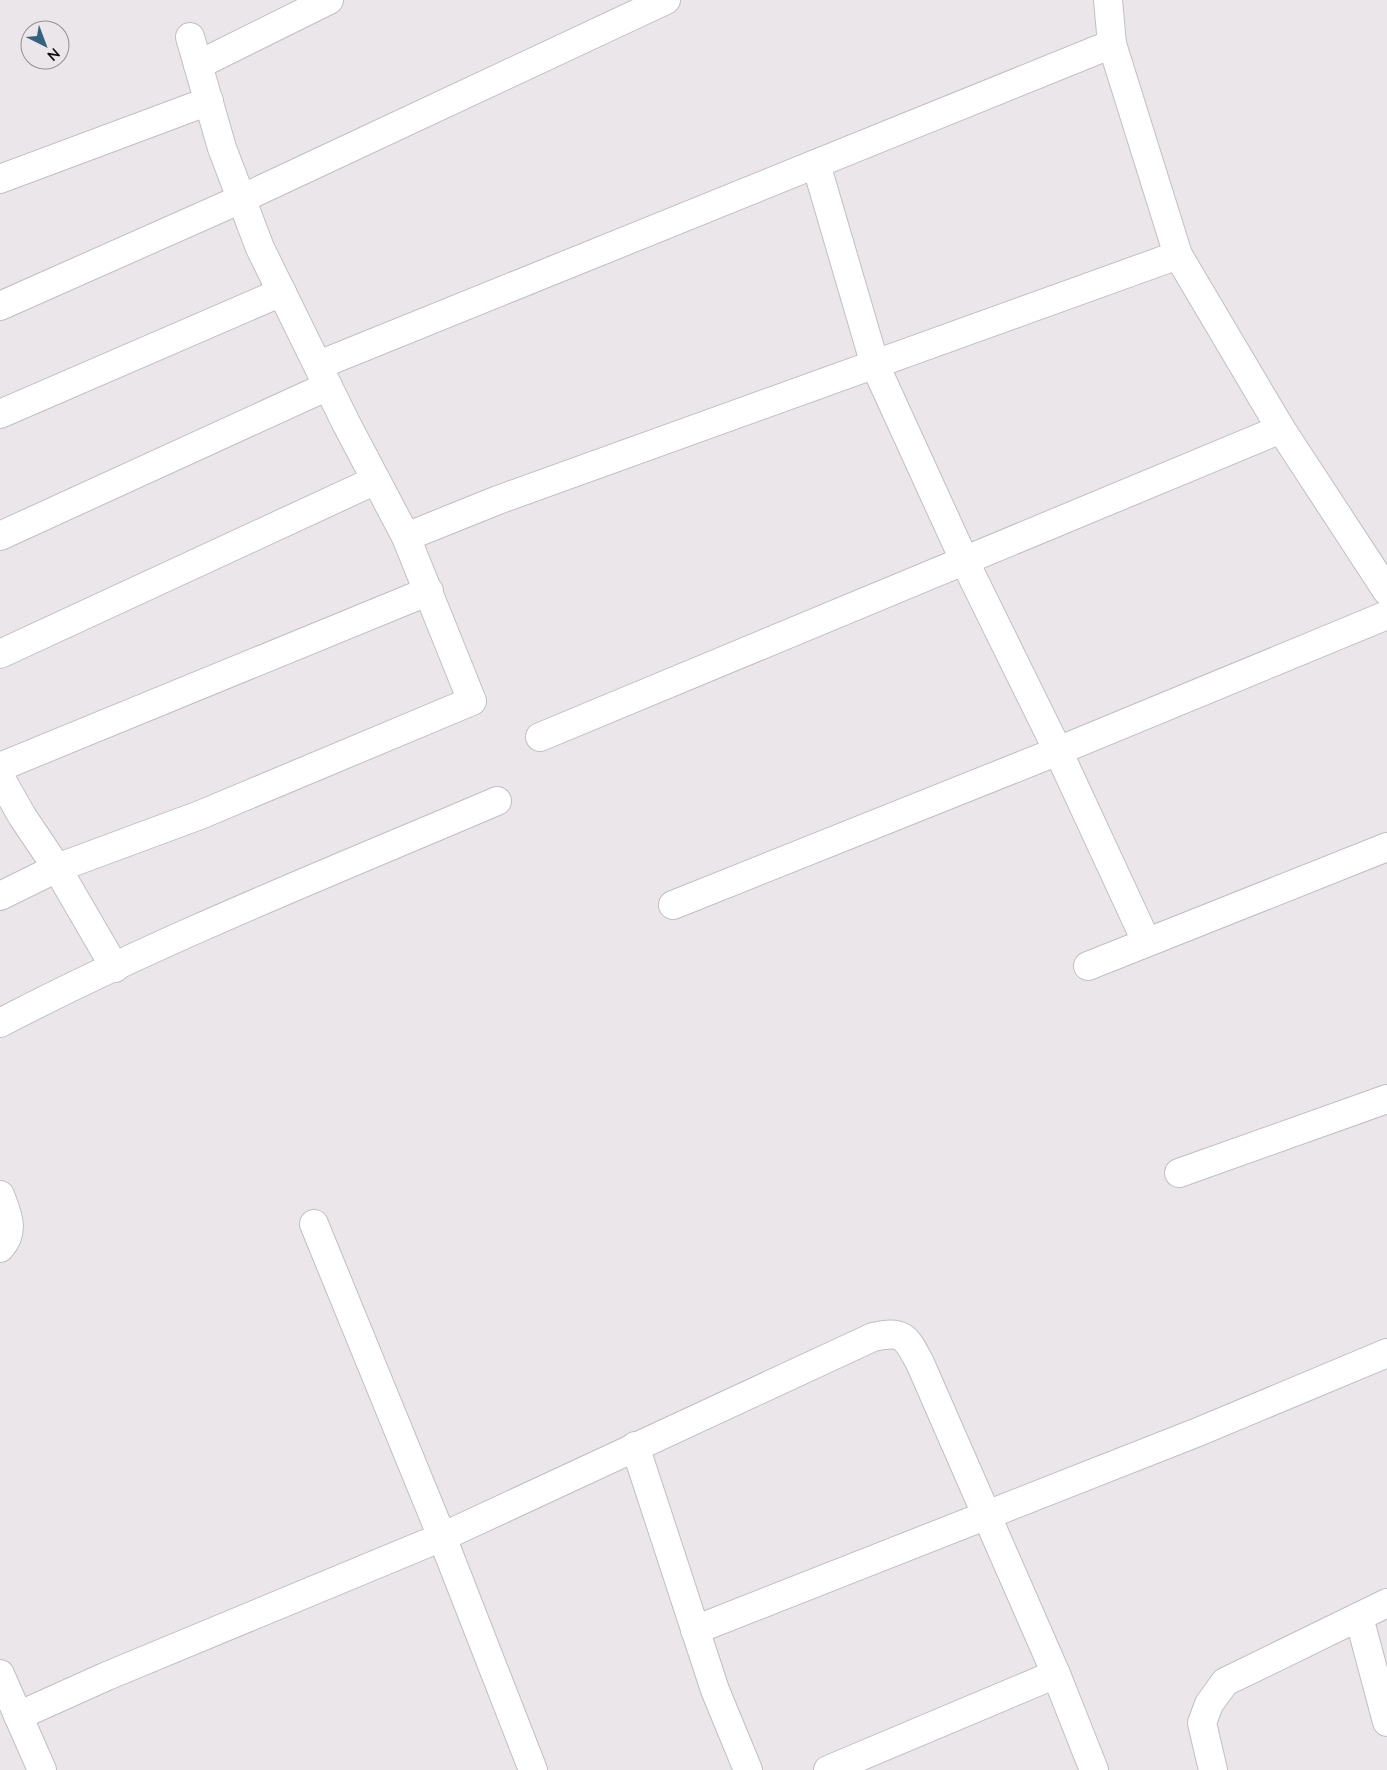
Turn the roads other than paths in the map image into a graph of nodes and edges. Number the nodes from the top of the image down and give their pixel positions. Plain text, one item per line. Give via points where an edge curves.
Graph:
1 (328, 0) edge
2 (666, 0) edge
3 (1108, 0) edge
4 (190, 37) dead end
5 (1112, 44) junction
6 (198, 65) junction
7 (209, 101) junction
8 (816, 164) junction
9 (0, 179) edge
10 (241, 199) junction
11 (1178, 255) junction
12 (282, 292) junction
13 (0, 306) edge
14 (875, 365) junction
15 (324, 376) junction
16 (0, 414) edge
17 (1281, 429) junction
18 (376, 480) junction
19 (0, 536) edge
20 (406, 537) junction
21 (965, 562) junction
22 (429, 591) junction
23 (1387, 591) edge
24 (1387, 615) edge
25 (0, 654) edge
26 (540, 737) dead end
27 (1058, 751) junction
28 (0, 767) edge
29 (0, 777) edge
30 (497, 800) dead end
31 (1387, 847) edge
32 (57, 868) junction
33 (0, 896) edge
34 (673, 905) dead end
35 (1146, 942) junction
36 (1088, 966) dead end
37 (115, 968) junction
38 (0, 1023) edge
39 (1387, 1099) edge
40 (1180, 1173) dead end
41 (0, 1195) edge
42 (314, 1224) dead end
43 (0, 1248) edge
44 (1387, 1353) edge
45 (635, 1446) junction
46 (987, 1515) junction
47 (442, 1537) junction
48 (1387, 1603) edge
49 (1359, 1617) junction
50 (695, 1630) junction
51 (0, 1674) edge
52 (1056, 1674) junction
53 (18, 1716) junction
54 (1387, 1722) edge
55 (42, 1770) edge
56 (533, 1770) edge
57 (748, 1770) edge
58 (828, 1770) edge
59 (1094, 1770) edge
60 (1213, 1770) edge

1 - 6 street
2 - 10 street
3 - 5 street
4 - 6 street
5 - 8 street
5 - 11 street
6 - 7 street
7 - 9 street
7 - 10 street
8 - 14 street
8 - 15 street
10 - 12 street
10 - 13 street
11 - 14 street
11 - 17 street
12 - 15 street
12 - 16 street
14 - 20 street via 507,497
14 - 21 street
15 - 18 street
15 - 19 street
17 - 21 street
17 - 23 street
18 - 20 street
18 - 25 street
20 - 22 street
21 - 26 street
21 - 27 street
22 - 28 street
22 - 32 street via 472,700 200,815
24 - 27 street
27 - 34 street
27 - 35 street
29 - 32 street
30 - 37 street
31 - 35 street
32 - 33 street
32 - 37 street
35 - 36 street
37 - 38 street via 62,990
39 - 40 street
41 - 43 street via 10,1222 8,1240
42 - 47 street
44 - 46 street
45 - 46 street via 873,1337 892,1332 907,1340 920,1363
45 - 47 street
45 - 50 street
46 - 50 street
46 - 52 street
47 - 53 street
47 - 56 street
48 - 49 street
49 - 54 street
49 - 60 street via 1225,1682 1209,1704 1202,1723
50 - 57 street via 715,1690
51 - 53 street
52 - 58 street
52 - 59 street
53 - 55 street

